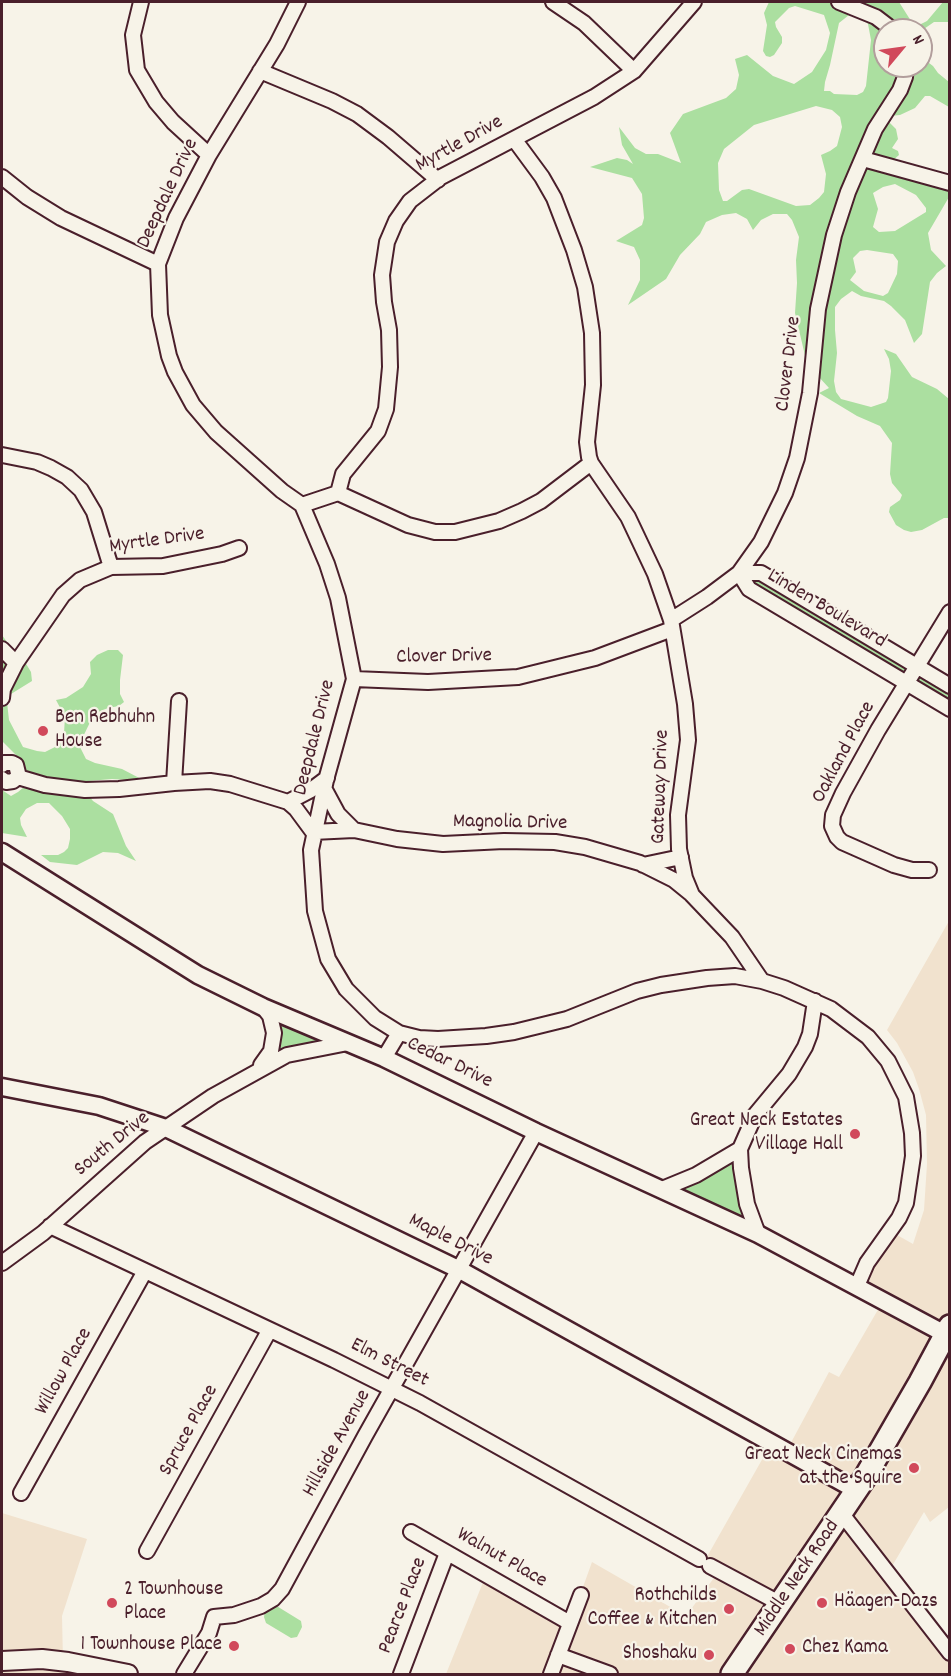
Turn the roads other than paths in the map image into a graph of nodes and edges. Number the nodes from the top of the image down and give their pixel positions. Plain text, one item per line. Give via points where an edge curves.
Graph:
1 (141, 2) edge
2 (298, 2) edge
3 (553, 2) edge
4 (694, 2) edge
5 (839, 2) edge
6 (878, 18) edge
7 (260, 70) junction
8 (634, 71) junction
9 (905, 78) edge
10 (514, 139) junction
11 (209, 155) junction
12 (863, 159) junction
13 (2, 177) edge
14 (438, 180) junction
15 (950, 183) edge
16 (158, 264) junction
17 (2, 455) edge
18 (591, 463) junction
19 (338, 494) junction
20 (302, 505) junction
21 (239, 548) dead end
22 (111, 567) junction
23 (739, 573) junction
24 (805, 599) junction
25 (950, 612) edge
26 (795, 616) junction
27 (672, 624) junction
28 (2, 649) edge
29 (16, 663) junction
30 (917, 666) junction
31 (354, 679) junction
32 (907, 682) junction
33 (950, 686) edge
34 (2, 698) edge
35 (179, 701) dead end
36 (950, 709) edge
37 (2, 760) edge
38 (18, 777) junction
39 (2, 779) edge
40 (174, 783) junction
41 (326, 783) junction
42 (288, 802) junction
43 (313, 831) junction
44 (354, 831) junction
45 (2, 852) edge
46 (681, 857) junction
47 (643, 865) junction
48 (928, 870) dead end
49 (692, 895) junction
50 (762, 981) junction
51 (814, 1001) junction
52 (263, 1007) junction
53 (399, 1033) junction
54 (348, 1043) junction
55 (384, 1058) junction
56 (258, 1069) junction
57 (2, 1087) edge
58 (166, 1128) junction
59 (536, 1132) junction
60 (740, 1149) junction
61 (662, 1190) junction
62 (50, 1226) junction
63 (758, 1234) junction
64 (2, 1263) edge
65 (460, 1270) junction
66 (146, 1271) junction
67 (856, 1286) junction
68 (269, 1331) junction
69 (946, 1333) edge
70 (392, 1390) junction
71 (856, 1490) junction
72 (21, 1493) dead end
73 (842, 1514) junction
74 (411, 1532) dead end
75 (147, 1551) dead end
76 (447, 1553) junction
77 (581, 1595) dead end
78 (781, 1604) junction
79 (570, 1623) junction
80 (950, 1653) edge
81 (558, 1654) junction
82 (2, 1661) edge
83 (128, 1674) edge
84 (184, 1674) edge
85 (401, 1674) edge
86 (551, 1674) edge
87 (610, 1674) edge
88 (732, 1674) edge

1 - 11 street via 133,35 137,70 156,102
2 - 7 street, Deepdale Drive
3 - 8 street via 584,23
4 - 8 street, Myrtle Drive
5 - 6 street
7 - 11 street, Deepdale Drive
7 - 14 street via 357,114
8 - 10 street, Myrtle Drive
9 - 12 street, Clover Drive via 875,129
10 - 14 street, Myrtle Drive
10 - 18 street, Gateway Drive via 554,198 585,287 592,333 593,385 587,442
11 - 16 street, Deepdale Drive via 176,218
12 - 15 street
12 - 23 street, Clover Drive via 848,192 826,268 810,393 797,458 777,511
13 - 16 street via 61,218
14 - 19 street, Myrtle Drive via 410,201 387,242 382,276 390,366 386,409 378,431 343,474
16 - 20 street, Deepdale Drive via 160,315 169,356 193,405 216,432
17 - 22 street via 51,468 81,490 94,512
18 - 19 street via 522,511 455,532 408,525
18 - 27 street, Gateway Drive via 628,517 655,574
19 - 20 street
20 - 31 street, Deepdale Drive via 338,598
21 - 22 street, Myrtle Drive via 164,566
22 - 29 street, Myrtle Drive via 80,580 70,589
23 - 24 street, Linden Boulevard via 761,573
23 - 26 street, Linden Boulevard via 749,589
23 - 27 street, Clover Drive
24 - 26 street
24 - 30 street, Linden Boulevard
25 - 30 street, Oakland Place
26 - 32 street, Linden Boulevard
27 - 31 street, Clover Drive via 595,658 518,677 428,682
27 - 46 street, Gateway Drive via 688,740 678,815
28 - 29 street
29 - 34 street, Myrtle Drive
30 - 32 street, Oakland Place
30 - 33 street, Linden Boulevard
31 - 41 street, Deepdale Drive
32 - 36 street, Linden Boulevard
32 - 48 street, Oakland Place via 843,793 832,826 842,842 894,865
35 - 40 street
37 - 38 street via 16,765
38 - 39 street via 9,782
38 - 40 street via 84,790
40 - 42 street via 230,784
41 - 42 street
41 - 43 street, Deepdale Drive
41 - 44 street via 333,806
42 - 43 street
43 - 44 street, Magnolia Drive
43 - 53 street, Deepdale Drive via 315,911 328,959 346,989 375,1018
44 - 47 street, Magnolia Drive via 443,844 555,842
45 - 52 street, Cedar Drive via 198,975
46 - 47 street
46 - 49 street, Gateway Drive
47 - 49 street, Magnolia Drive via 674,880
49 - 50 street, Gateway Drive via 732,937
50 - 51 street
50 - 53 street, Deepdale Drive via 735,976 661,985 567,1019 514,1032 438,1039
51 - 60 street via 805,1047 789,1074 755,1115
51 - 67 street via 868,1037 896,1075 910,1116 913,1156 906,1203
52 - 54 street, Cedar Drive
52 - 56 street, South Drive via 274,1033 271,1051
53 - 55 street
54 - 55 street, Cedar Drive
54 - 56 street, South Drive via 287,1055
55 - 59 street, Cedar Drive
56 - 58 street, South Drive
57 - 58 street, Maple Drive via 99,1106
58 - 62 street, South Drive via 130,1154
58 - 65 street, Maple Drive
59 - 61 street, Cedar Drive
59 - 65 street, Hillside Avenue
60 - 61 street
60 - 63 street via 747,1204
61 - 63 street, Cedar Drive
62 - 64 street, South Drive
62 - 66 street, Elm Street
63 - 67 street, Cedar Drive
65 - 70 street, Hillside Avenue
65 - 71 street, Maple Drive
66 - 68 street, Elm Street
66 - 72 street, Willow Place
67 - 69 street, Cedar Drive
68 - 70 street, Elm Street
68 - 75 street, Spruce Place
69 - 71 main road, Middle Neck Road
70 - 78 street, Elm Street
70 - 84 street, Hillside Avenue via 282,1589 261,1606 214,1617
71 - 73 main road, Middle Neck Road
73 - 78 main road, Middle Neck Road
73 - 80 street
74 - 76 street, Walnut Place
76 - 79 street, Walnut Place
76 - 85 street, Pearce Place
77 - 79 street
78 - 88 main road, Middle Neck Road
79 - 81 street
81 - 86 street
81 - 87 street
82 - 83 main road via 63,1661

